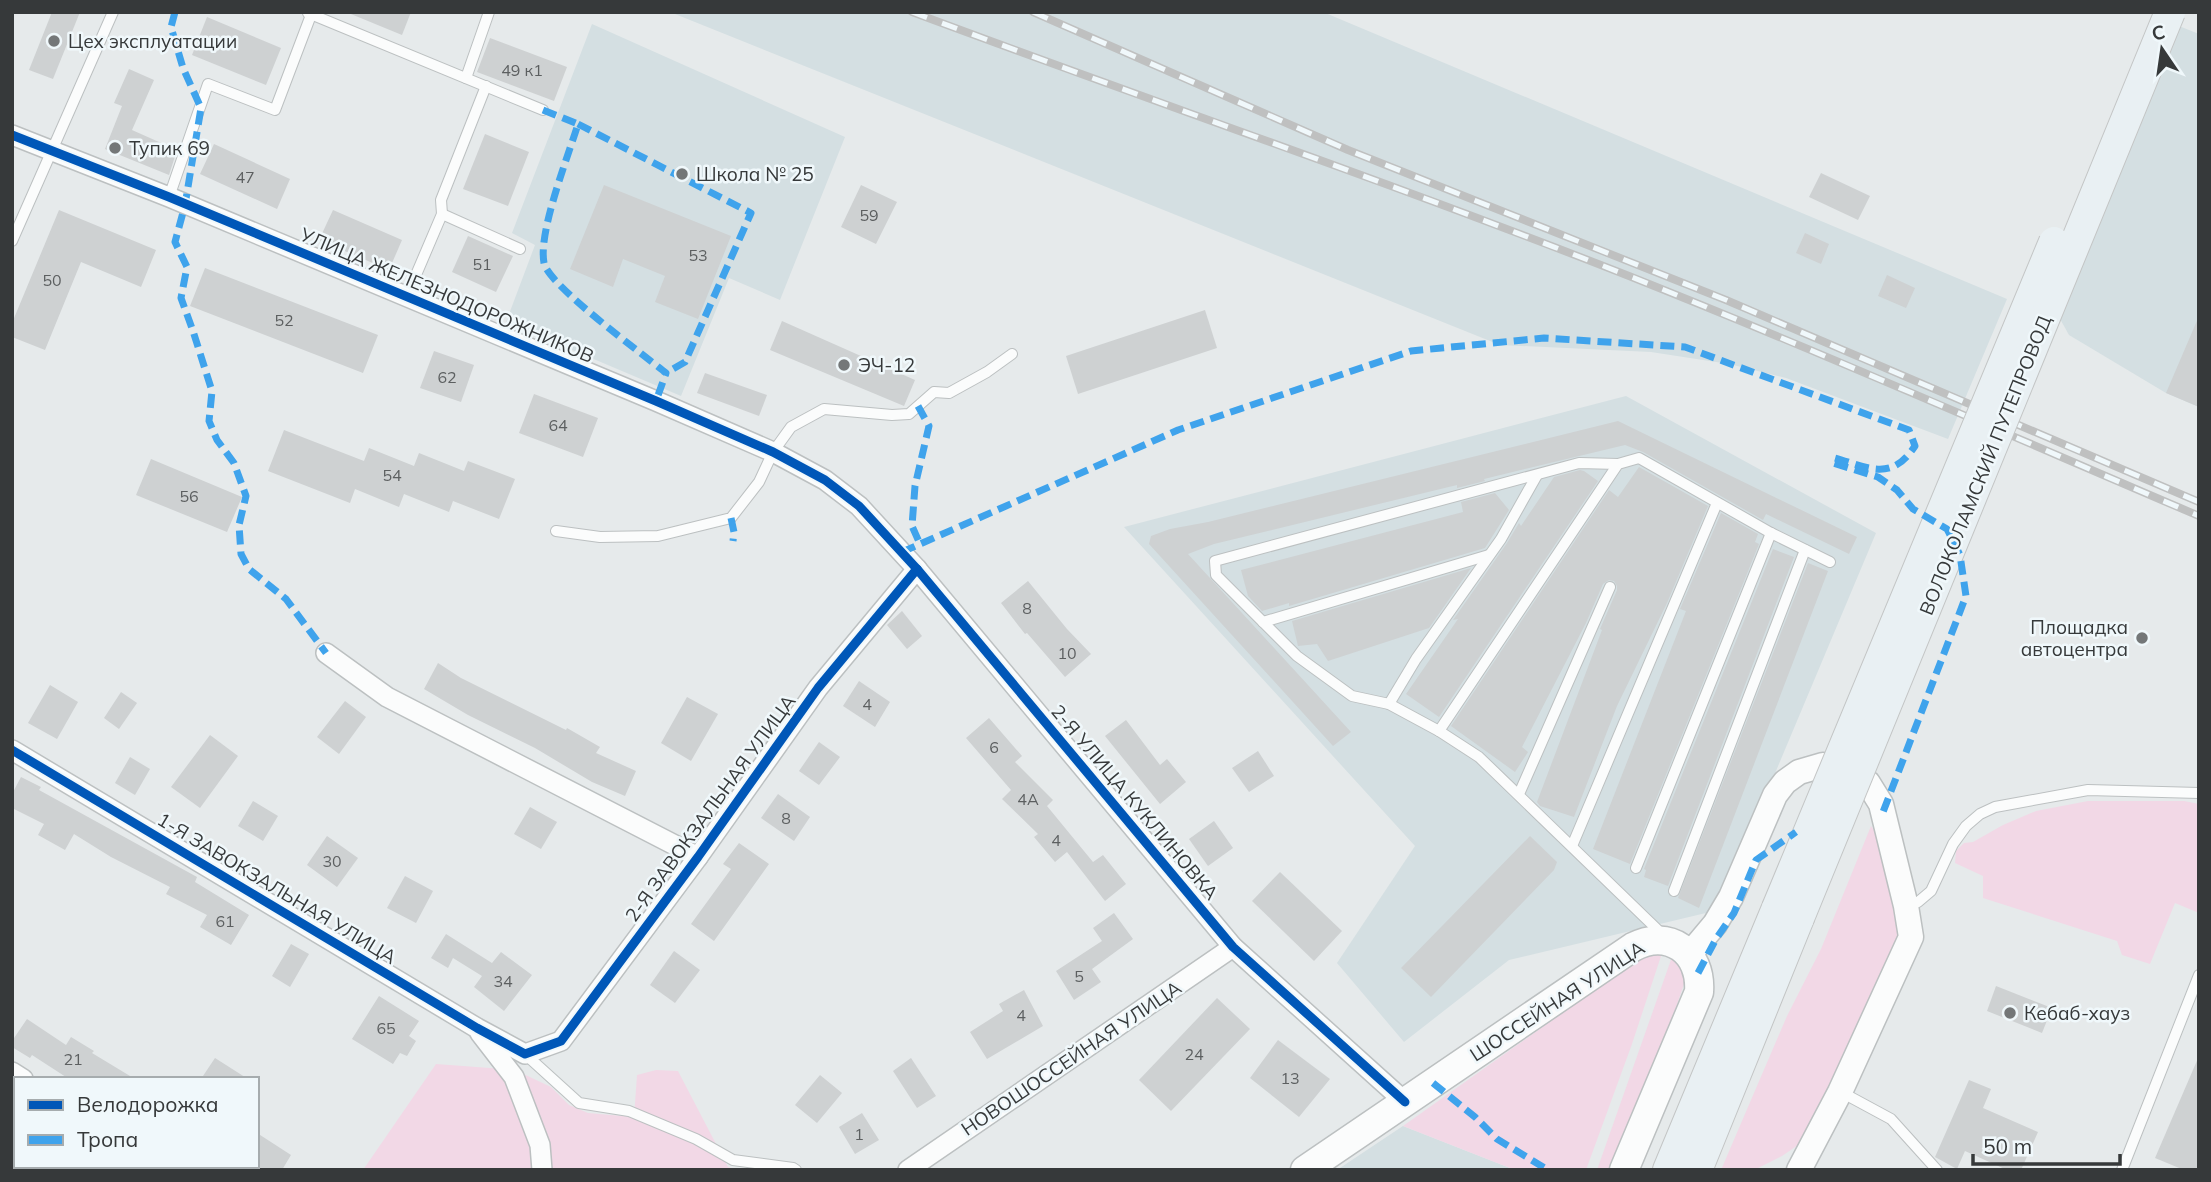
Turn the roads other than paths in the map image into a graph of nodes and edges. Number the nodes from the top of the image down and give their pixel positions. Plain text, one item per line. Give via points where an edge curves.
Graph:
1 (113, 12) edge
2 (489, 12) edge
3 (2149, 12) edge
4 (2170, 12) edge
5 (308, 13) edge
6 (466, 78) junction
7 (486, 86) junction
8 (543, 110) dead end
9 (12, 135) edge
10 (53, 150) junction
11 (169, 197) junction
12 (442, 214) junction
13 (12, 242) edge
14 (520, 249) dead end
15 (407, 296) junction
16 (1012, 354) dead end
17 (773, 452) junction
18 (1618, 464) junction
19 (1537, 475) junction
20 (1717, 503) junction
21 (859, 506) joint
22 (556, 531) dead end
23 (1770, 533) junction
24 (1805, 550) junction
25 (1489, 555) junction
26 (1830, 562) dead end
27 (917, 569) junction
28 (1610, 587) dead end
29 (1264, 622) junction
30 (326, 653) dead end
31 (1390, 704) junction
32 (1439, 731) junction
33 (12, 751) edge
34 (2199, 793) edge
35 (1519, 794) junction
36 (1572, 846) junction
37 (698, 857) junction
38 (1636, 868) dead end
39 (1674, 891) dead end
40 (1906, 906) junction
41 (1788, 913) junction
42 (1233, 947) junction
43 (1680, 949) junction
44 (2199, 975) edge
45 (477, 1028) junction
46 (525, 1054) junction
47 (1840, 1092) junction
48 (1405, 1102) junction
49 (731, 1165) edge
50 (542, 1170) edge
51 (796, 1170) edge
52 (908, 1170) edge
53 (1305, 1170) edge
54 (1624, 1170) edge
55 (1668, 1170) edge
56 (1697, 1170) edge
57 (1799, 1170) edge
58 (1937, 1170) edge
59 (2122, 1170) edge

1 - 10 lane
2 - 6 lane
3 - 41 main road, ВОЛОКОЛАМСКИЙ ПУТЕПРОВОД, bridge
4 - 41 main road, ВОЛОКОЛАМСКИЙ ПУТЕПРОВОД, bridge
5 - 6 lane
5 - 11 lane via 275,110 208,84
6 - 7 lane
7 - 8 lane
7 - 12 lane via 441,200
9 - 10 street, УЛИЦА ЖЕЛЕЗНОДОРОЖНИКОВ
10 - 11 street, УЛИЦА ЖЕЛЕЗНОДОРОЖНИКОВ
10 - 13 lane
11 - 15 street, УЛИЦА ЖЕЛЕЗНОДОРОЖНИКОВ
12 - 14 lane
12 - 15 lane
15 - 17 street, УЛИЦА ЖЕЛЕЗНОДОРОЖНИКОВ
16 - 17 lane via 949,393 934,392 909,414 824,408 791,428
17 - 21 street, УЛИЦА ЖЕЛЕЗНОДОРОЖНИКОВ via 825,480
17 - 22 lane via 759,482 731,518 658,537
18 - 19 lane via 1579,463
18 - 20 lane via 1639,458
18 - 32 lane
19 - 25 lane
19 - 29 lane via 1216,561 1216,575
20 - 23 lane
20 - 36 lane
21 - 27 street, 2-Я УЛИЦА КУКЛИНОВКА
23 - 24 lane
23 - 38 lane
24 - 26 lane
24 - 39 lane
25 - 29 lane
25 - 31 lane
27 - 37 street, 2-Я ЗАВОКЗАЛЬНАЯ УЛИЦА via 818,688
27 - 42 street, 2-Я УЛИЦА КУКЛИНОВКА
28 - 35 lane
29 - 31 lane via 1297,656 1352,696
30 - 37 street, 2-Я ЗАВОКЗАЛЬНАЯ УЛИЦА via 387,697
31 - 32 lane
32 - 35 lane via 1479,757
33 - 45 street, 1-Я ЗАВОКЗАЛЬНАЯ УЛИЦА
34 - 40 lane via 2088,790 1996,807 1966,826 1931,891
35 - 36 lane
36 - 43 lane
37 - 46 street, 2-Я ЗАВОКЗАЛЬНАЯ УЛИЦА via 561,1041
40 - 43 street via 1883,812 1873,790 1847,769 1814,767 1791,776 1775,794 1715,924
40 - 47 street via 1911,937
41 - 55 main road
41 - 56 main road
42 - 48 street, 2-Я УЛИЦА КУКЛИНОВКА
42 - 52 street, НОВОШОССЕЙНАЯ УЛИЦА
43 - 48 main road, ШОССЕЙНАЯ УЛИЦА via 1651,940 1633,947
43 - 54 main road via 1698,973 1699,992
44 - 59 lane
45 - 46 street, 1-Я ЗАВОКЗАЛЬНАЯ УЛИЦА
45 - 50 street via 514,1077 540,1145
46 - 49 lane via 579,1103 629,1111 696,1139
47 - 57 street
47 - 58 lane via 1891,1119
48 - 53 main road, ШОССЕЙНАЯ УЛИЦА
49 - 51 lane

